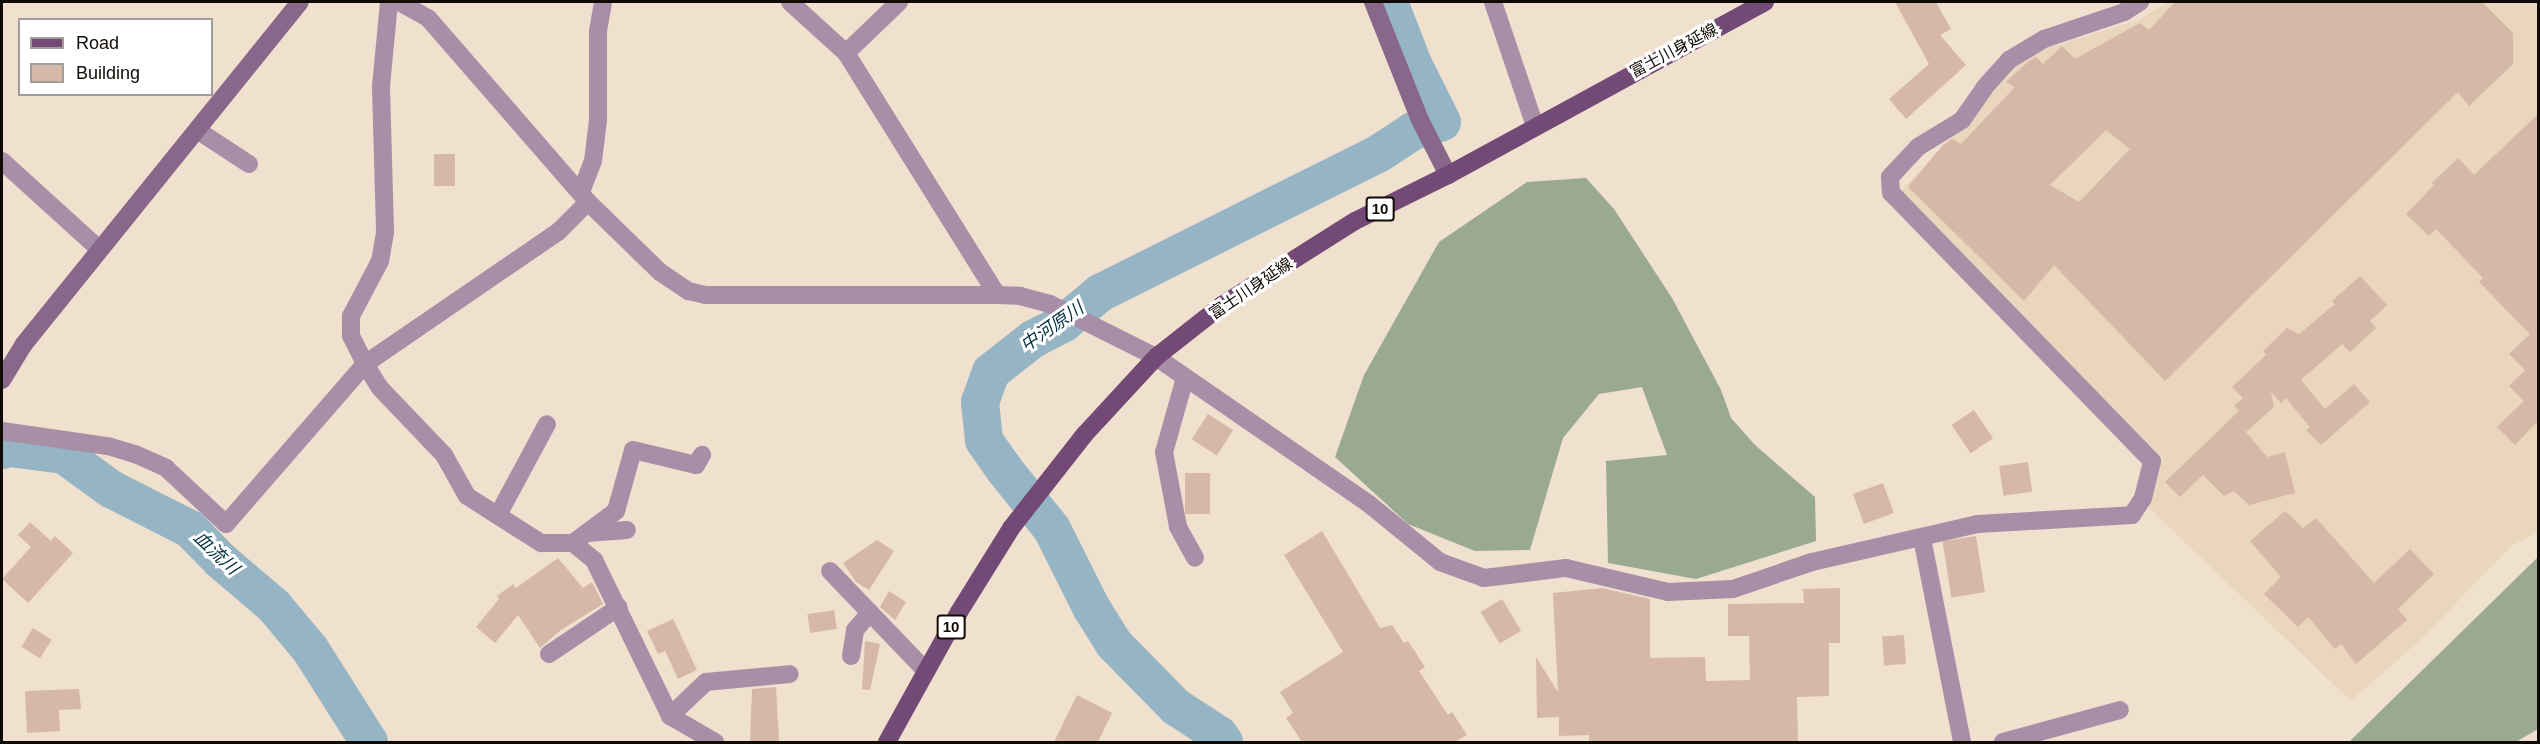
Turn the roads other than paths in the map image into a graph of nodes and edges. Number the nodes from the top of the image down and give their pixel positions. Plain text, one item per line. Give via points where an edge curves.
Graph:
1 (300, 2) edge
2 (389, 2) edge
3 (399, 2) edge
4 (603, 2) edge
5 (790, 2) edge
6 (900, 2) edge
7 (1373, 2) edge
8 (1493, 2) edge
9 (1765, 2) edge
10 (2140, 2) edge
11 (846, 52) junction
12 (1535, 126) junction
13 (197, 130) junction
14 (2, 161) edge
15 (249, 164) dead end
16 (1448, 175) junction
17 (585, 197) junction
18 (100, 250) junction
19 (997, 295) junction
20 (1156, 357) junction
21 (365, 364) junction
22 (1185, 378) junction
23 (2, 380) edge
24 (547, 423) dead end
25 (2, 431) edge
26 (702, 454) dead end
27 (498, 515) junction
28 (627, 530) dead end
29 (580, 538) junction
30 (1922, 538) junction
31 (1195, 558) dead end
32 (830, 571) dead end
33 (619, 607) junction
34 (870, 613) junction
35 (549, 654) dead end
36 (850, 656) dead end
37 (926, 671) junction
38 (790, 674) dead end
39 (2120, 710) dead end
40 (670, 716) junction
41 (716, 742) edge
42 (887, 742) edge
43 (1962, 742) edge
44 (2003, 742) edge

1 - 13 street
2 - 21 street via 381,87 385,233 380,261 351,316 351,336
3 - 17 street via 428,18
4 - 17 street via 598,31 598,120
5 - 11 street
6 - 11 street
7 - 16 street via 1420,120
8 - 12 street
9 - 12 main road, 富士川身延線 / 10
10 - 30 street via 2124,12 2044,39 2009,60 1962,120 1918,147 1890,177 1891,193 2152,461 2143,498 2132,515 1978,524
11 - 19 street
12 - 16 main road, 富士川身延線 / 10
13 - 15 street
13 - 18 street
14 - 18 street
16 - 20 main road, 富士川身延線 / 10 via 1355,221 1222,306
17 - 19 street via 660,272 688,291 705,295
17 - 21 street via 559,231
18 - 23 street via 24,344
19 - 20 street via 1050,303
20 - 22 street
20 - 37 main road, 富士川身延線 / 10 via 1085,434 1021,515
21 - 25 street via 226,524 166,468 135,454 108,446
21 - 27 street via 380,388 444,454 466,496
22 - 30 street via 1369,504 1440,562 1484,578 1566,568 1668,592 1733,589 1812,562
22 - 31 street via 1164,452 1178,527
24 - 27 street
26 - 29 street via 696,465 633,450 616,511
27 - 29 street via 541,543
28 - 29 street
29 - 33 street
30 - 43 street
32 - 34 street
33 - 35 street
33 - 40 street
34 - 36 street via 855,630
34 - 37 street
37 - 42 main road, 富士川身延線 / 10
38 - 40 street via 706,682
39 - 44 street
40 - 41 street

